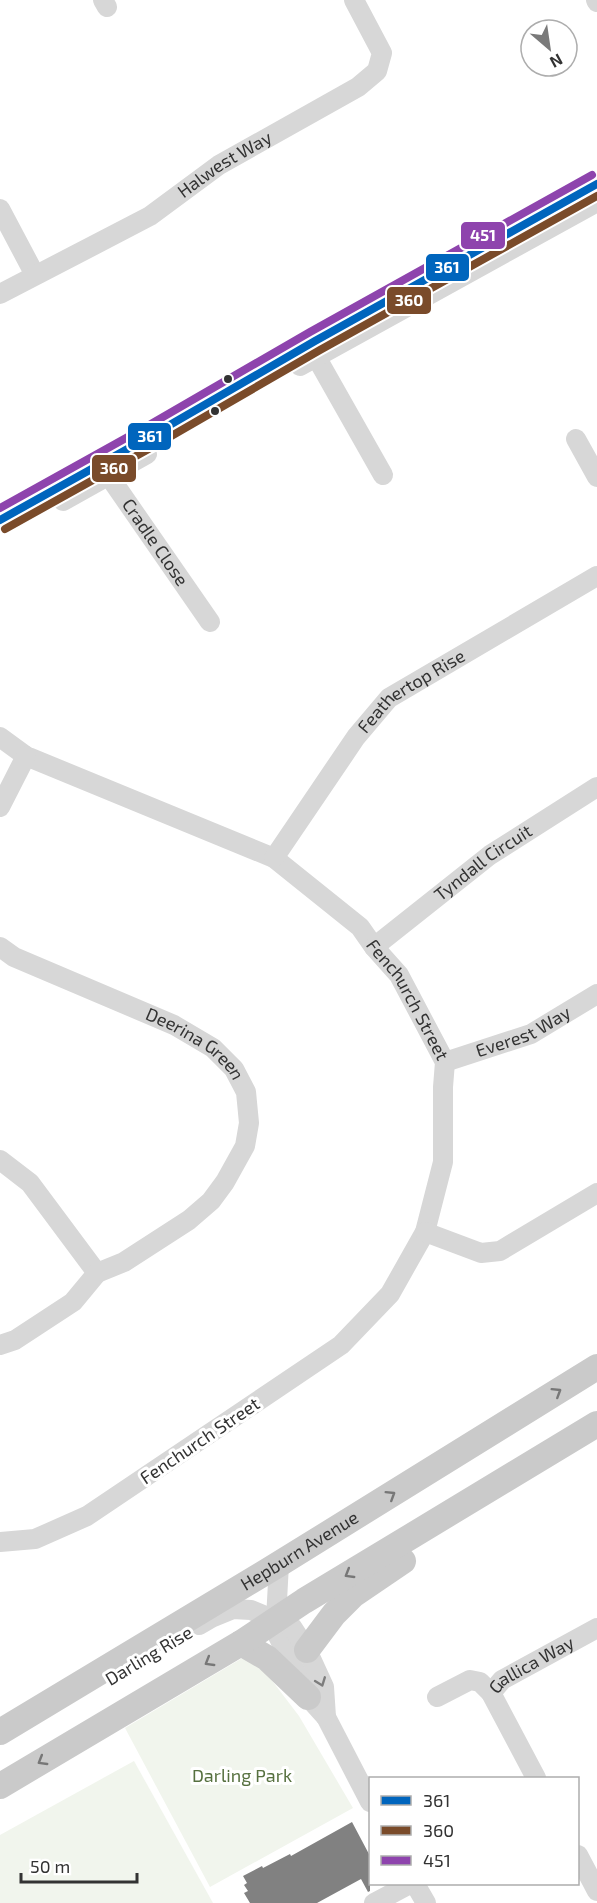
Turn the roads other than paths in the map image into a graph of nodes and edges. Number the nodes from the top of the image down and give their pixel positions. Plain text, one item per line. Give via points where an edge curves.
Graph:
1 (354, 0) edge
2 (597, 184) edge
3 (597, 202) edge
4 (0, 209) edge
5 (35, 275) junction
6 (0, 294) edge
7 (313, 350) junction
8 (576, 439) dead end
9 (104, 470) junction
10 (383, 474) dead end
11 (597, 477) edge
12 (0, 520) edge
13 (0, 535) edge
14 (597, 576) edge
15 (210, 622) dead end
16 (0, 736) edge
17 (26, 756) junction
18 (597, 787) edge
19 (0, 807) edge
20 (274, 858) junction
21 (0, 947) edge
22 (374, 947) junction
23 (597, 994) edge
24 (445, 1062) junction
25 (0, 1160) edge
26 (597, 1193) edge
27 (425, 1232) junction
28 (97, 1273) junction
29 (0, 1345) edge
30 (597, 1368) edge
31 (597, 1424) edge
32 (517, 1473) junction
33 (0, 1542) edge
34 (279, 1564) junction
35 (276, 1619) junction
36 (597, 1628) edge
37 (242, 1643) junction
38 (307, 1650) junction
39 (490, 1693) junction
40 (308, 1696) junction
41 (437, 1697) dead end
42 (327, 1716) junction
43 (24, 1717) junction
44 (0, 1732) edge
45 (535, 1777) edge
46 (0, 1786) edge
47 (369, 1800) edge
48 (579, 1857) edge
49 (408, 1885) edge
50 (416, 1885) edge
51 (597, 1891) edge
52 (374, 1903) edge
53 (426, 1903) edge

1 - 5 street, Halwest Way via 382,53 377,71 358,87 219,165 150,216
2 - 7 street
3 - 7 street
4 - 5 street
5 - 6 street, Halwest Way
7 - 9 street
7 - 10 street
8 - 11 street
9 - 12 street
9 - 13 street
9 - 15 street, Cradle Close
14 - 20 street, Feathertop Rise via 389,698 356,737
16 - 17 street, Fenchurch Street
17 - 19 street
17 - 20 street, Fenchurch Street
18 - 22 street, Tyndall Circuit via 490,855
20 - 22 street, Fenchurch Street via 360,927
21 - 28 street, Deerina Green via 14,957 174,1025 213,1048 234,1069 246,1092 249,1123 245,1146 210,1201 189,1220 124,1262
22 - 24 street, Fenchurch Street via 399,975
23 - 24 street, Everest Way via 531,1034
24 - 27 street, Fenchurch Street via 442,1162
25 - 28 street via 30,1183
26 - 27 street via 500,1251 481,1253
27 - 33 street, Fenchurch Street via 390,1294 341,1345 87,1516 35,1539
28 - 29 street via 73,1302 15,1340
34 -> 30 main road, Hepburn Avenue
31 - 32 main road
32 -> 35 main road
32 - 38 main road via 493,1499 352,1595
34 - 35 street, Darling Rise
34 - 43 main road, Hepburn Avenue
35 - 37 main road
35 - 38 street, Darling Rise via 292,1627
35 - 40 street, Darling Rise via 278,1636
35 - 43 street, Darling Rise via 251,1610 233,1609 211,1618 73,1702 40,1717
36 - 39 street, Gallica Way via 502,1680
37 - 40 main road via 267,1658
37 -> 46 main road
38 -> 42 street, Darling Rise via 324,1687
39 - 41 street via 480,1682 470,1680
39 - 45 street, Gallica Way
40 - 42 street, Darling Rise
42 - 47 street, Darling Rise
43 - 44 main road, Hepburn Avenue
48 - 51 street
49 - 52 street
50 - 53 street

